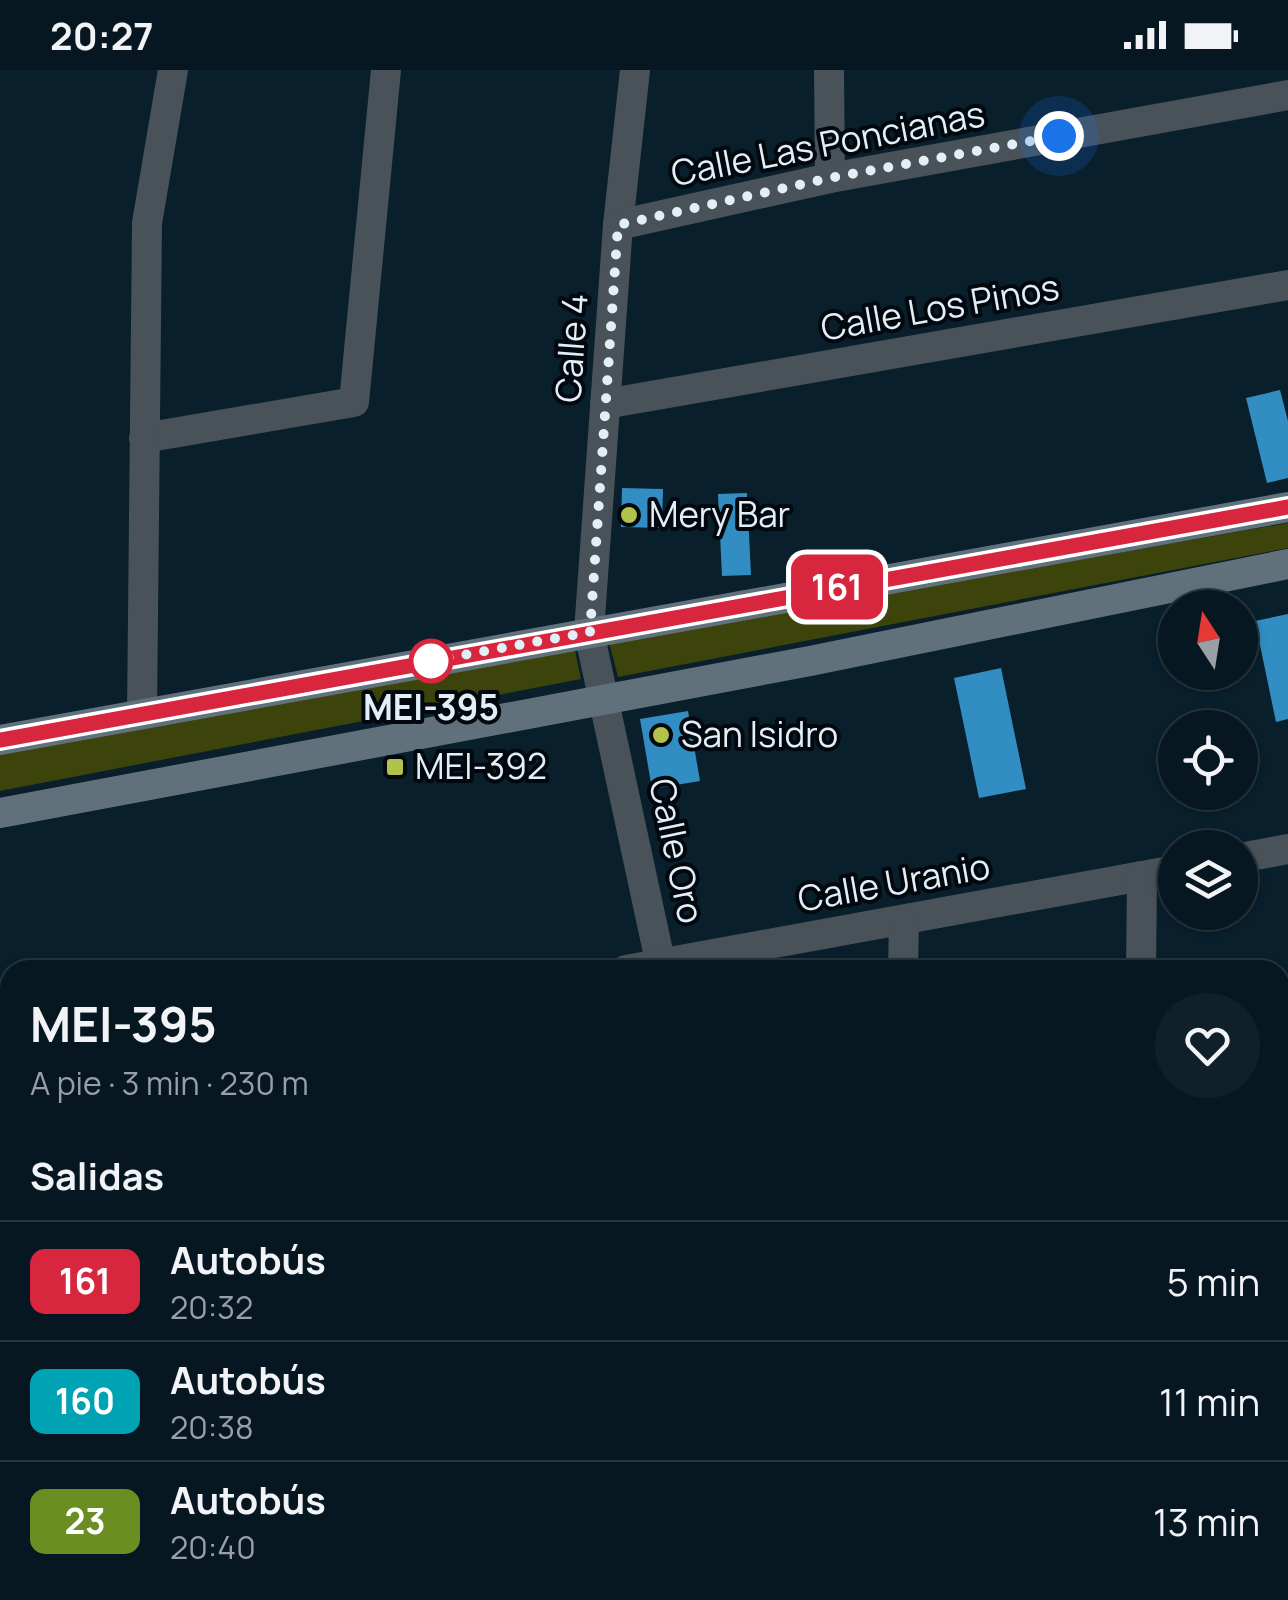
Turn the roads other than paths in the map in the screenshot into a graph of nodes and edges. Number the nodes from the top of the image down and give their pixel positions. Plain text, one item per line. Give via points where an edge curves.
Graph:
1 (173, 70) edge
2 (386, 70) edge
3 (635, 70) edge
4 (829, 70) edge
5 (1288, 95) edge
6 (830, 178) junction
7 (618, 225) junction
8 (1288, 285) edge
9 (606, 404) junction
10 (144, 438) junction
11 (1288, 507) edge
12 (1288, 564) edge
13 (590, 632) junction
14 (604, 698) junction
15 (142, 714) junction
16 (0, 740) edge
17 (0, 813) edge
18 (1288, 849) edge
19 (1258, 855) edge
20 (1158, 873) edge
21 (1142, 876) junction
22 (904, 920) junction
23 (660, 960) edge
24 (698, 960) edge
25 (903, 960) edge
26 (1141, 960) edge

1 - 10 street via 147,224
2 - 10 street via 354,402
3 - 7 street, Calle 4
4 - 6 street
5 - 6 street, Calle Las Poncianas
6 - 7 street, Calle Las Poncianas
7 - 9 street, Calle 4
8 - 9 street, Calle Los Pinos
9 - 13 street, Calle 4
10 - 15 street
11 - 13 main road
12 - 14 main road
13 - 14 street, Calle Oro
13 - 15 main road
14 - 17 main road
14 - 23 street, Calle Oro
15 - 16 main road
18 - 19 street
20 - 21 street, Calle Uranio
21 - 22 street, Calle Uranio
21 - 26 street
22 - 24 street, Calle Uranio
22 - 25 street

